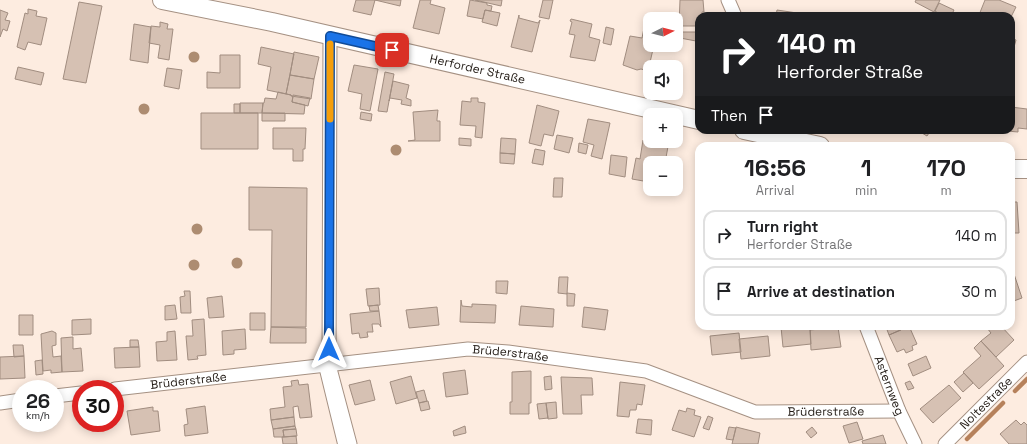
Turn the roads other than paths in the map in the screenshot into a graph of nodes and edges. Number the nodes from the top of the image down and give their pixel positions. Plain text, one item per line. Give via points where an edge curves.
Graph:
1 (162, 0) edge
2 (728, 0) edge
3 (733, 12) edge
4 (330, 36) junction
5 (695, 119) edge
6 (770, 134) edge
7 (788, 142) edge
8 (1015, 169) edge
9 (1027, 169) edge
10 (868, 330) edge
11 (1027, 362) edge
12 (326, 365) junction
13 (124, 388) edge
14 (12, 401) edge
15 (0, 403) edge
16 (899, 411) junction
17 (341, 444) edge
18 (350, 444) edge
19 (915, 444) edge
20 (945, 444) edge

1 - 4 main road, Herforder Straße
2 - 3 street
4 - 5 main road, Herforder Straße
4 - 12 street
6 - 7 main road
8 - 9 main road
10 - 16 street, Asternweg
11 - 20 street, Noltestraße
12 - 13 street, Brüderstraße
12 - 16 street, Brüderstraße via 468,349 508,352 646,371 755,412
12 - 17 lane
12 - 18 street
14 - 15 street
16 - 19 street, Asternweg

